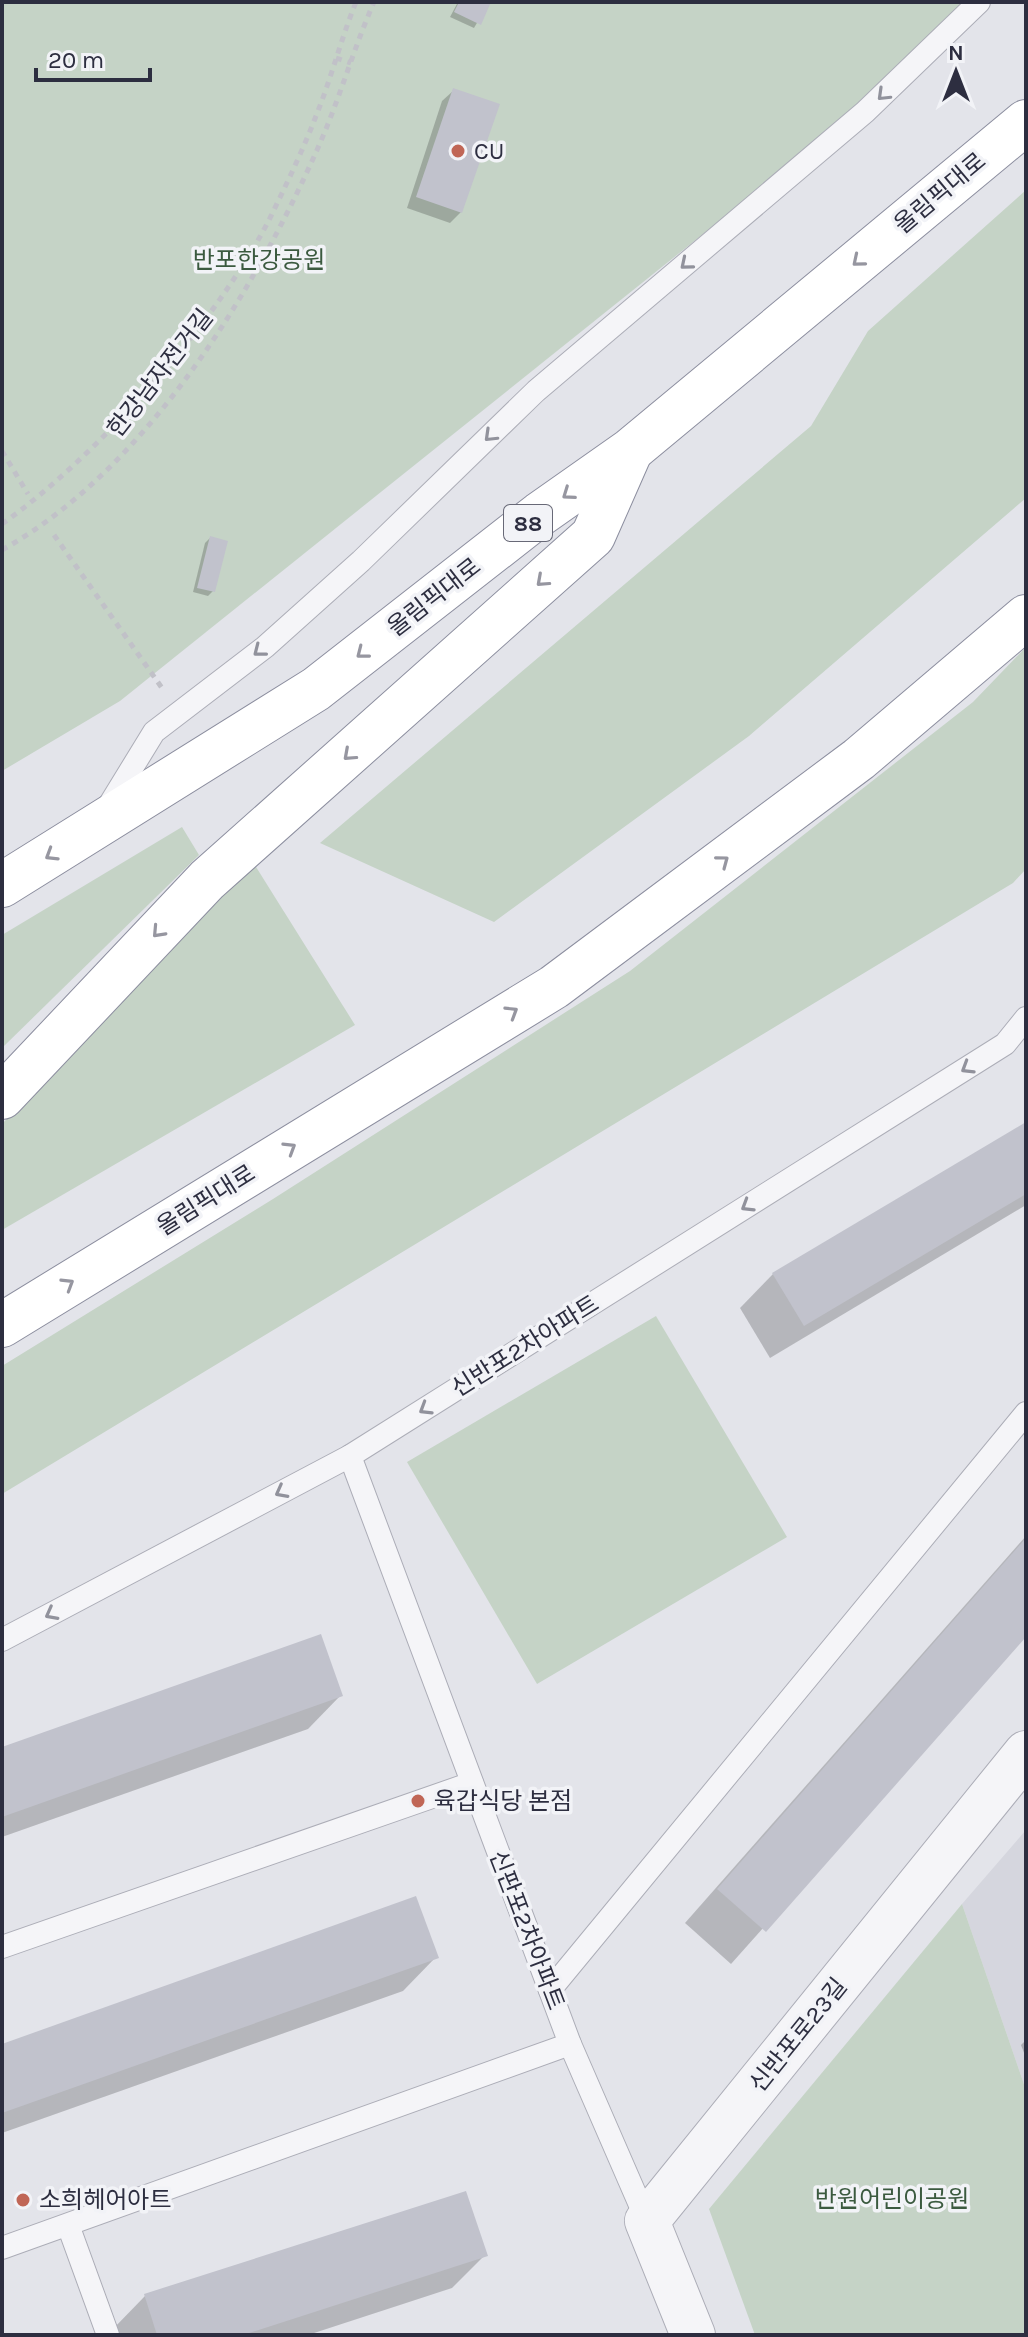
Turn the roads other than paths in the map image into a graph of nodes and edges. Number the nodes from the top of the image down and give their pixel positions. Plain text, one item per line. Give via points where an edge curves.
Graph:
1 (979, 2) edge
2 (1026, 122) edge
3 (631, 450) junction
4 (1026, 617) edge
5 (95, 828) junction
6 (2, 885) edge
7 (1026, 1018) edge
8 (2, 1097) edge
9 (2, 1325) edge
10 (1026, 1413) edge
11 (350, 1456) junction
12 (2, 1640) edge
13 (1026, 1753) edge
14 (472, 1783) junction
15 (2, 1947) edge
16 (550, 1990) junction
17 (570, 2044) junction
18 (647, 2221) junction
19 (68, 2225) junction
20 (2, 2248) edge
21 (108, 2335) edge
22 (693, 2335) edge

1 -> 5 lane via 865,112 536,391 265,647 154,732
2 -> 3 highway, 올림픽대로 / 88
3 -> 5 highway, 올림픽대로 / 88 via 540,514 316,689
3 -> 8 highway via 593,536 207,880
9 -> 4 highway, 올림픽대로 via 554,987 859,759
5 -> 6 highway, 올림픽대로 / 88
7 -> 11 lane, 신반포2차아파트 via 1005,1044
10 - 16 lane
11 -> 12 lane, 신반포2차아파트
11 - 14 lane, 신판포2차아파트
13 - 18 street, 신반포로23길
14 - 15 lane
14 - 16 lane, 신판포2차아파트
16 - 17 lane, 신판포2차아파트
17 - 18 lane, 신판포2차아파트
17 - 19 lane
18 - 22 street
19 - 20 lane
19 - 21 lane

